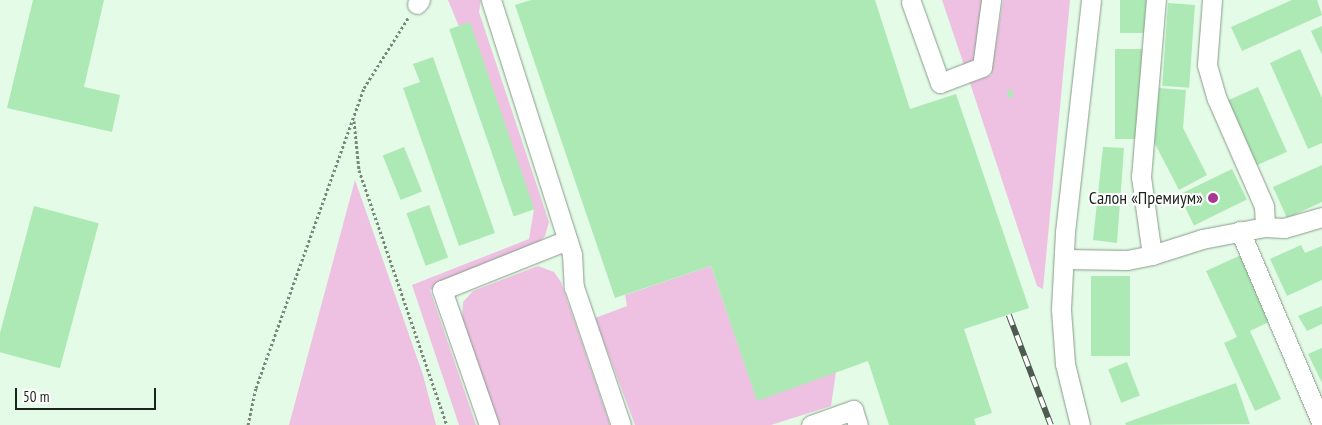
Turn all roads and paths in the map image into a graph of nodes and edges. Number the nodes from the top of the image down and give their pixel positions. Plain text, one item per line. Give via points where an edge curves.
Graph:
1 (491, 0) edge
2 (991, 0) edge
3 (1091, 0) edge
4 (1156, 0) edge
5 (1212, 0) edge
6 (418, 2) edge
7 (911, 2) dead end
8 (353, 118) junction
9 (1322, 217) edge
10 (1265, 227) junction
11 (1240, 231) junction
12 (567, 240) junction
13 (1152, 256) junction
14 (1064, 259) junction
15 (1322, 424) edge
16 (248, 425) edge
17 (447, 425) edge
18 (489, 425) edge
19 (621, 425) edge
20 (810, 425) edge
21 (858, 425) edge
22 (1080, 425) edge

1 - 12 lane
2 - 7 lane via 982,67 940,83
3 - 14 lane
4 - 13 lane via 1141,177
5 - 10 lane via 1207,65 1218,99 1264,206
6 - 8 path via 364,88
8 - 16 path via 256,388
8 - 17 path via 359,170
9 - 10 lane via 1284,228
10 - 11 lane
11 - 13 lane
11 - 15 lane
12 - 18 lane via 442,290
12 - 19 lane via 574,287
13 - 14 lane via 1127,260
14 - 22 lane via 1061,309 1065,364
20 - 21 lane via 853,410

